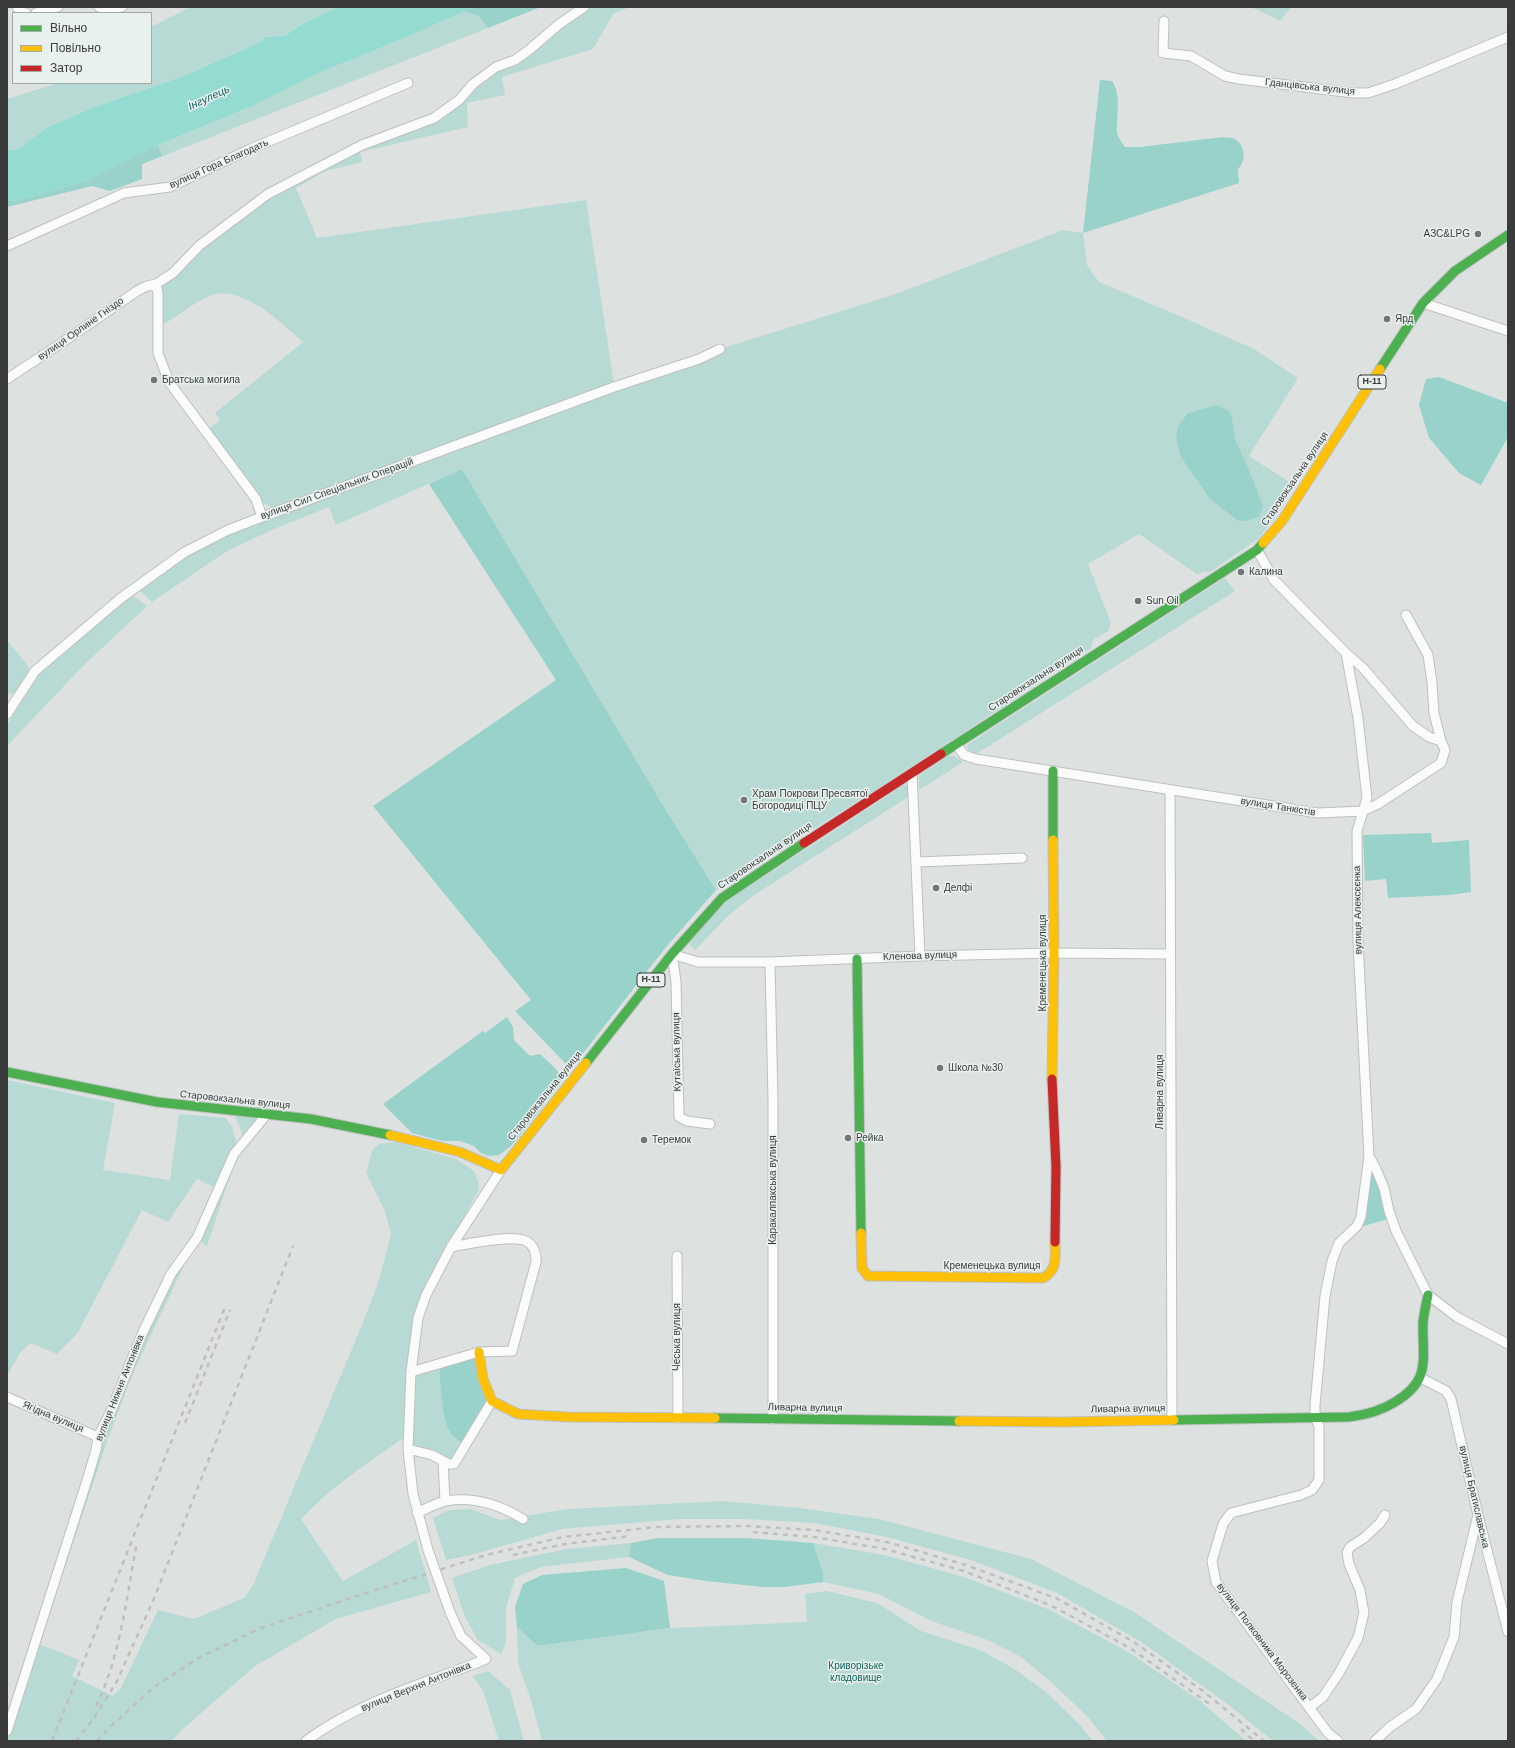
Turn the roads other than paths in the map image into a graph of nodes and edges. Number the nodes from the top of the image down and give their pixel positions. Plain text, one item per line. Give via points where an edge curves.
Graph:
1 (58, 7) edge
2 (122, 7) edge
3 (584, 7) edge
4 (102, 8) edge
5 (40, 12) edge
6 (1164, 21) dead end
7 (1508, 37) edge
8 (408, 83) dead end
9 (1508, 236) edge
10 (7, 246) edge
11 (156, 284) junction
12 (1423, 303) junction
13 (1508, 331) edge
14 (720, 349) dead end
15 (7, 379) edge
16 (262, 517) junction
17 (1257, 550) junction
18 (1406, 615) dead end
19 (1346, 653) junction
20 (7, 714) edge
21 (1441, 741) junction
22 (956, 744) junction
23 (1053, 771) junction
24 (912, 774) junction
25 (1170, 790) junction
26 (1363, 811) junction
27 (1022, 858) dead end
28 (916, 862) junction
29 (1054, 953) junction
30 (672, 954) junction
31 (1170, 954) junction
32 (920, 956) junction
33 (857, 959) junction
34 (770, 962) junction
35 (7, 1072) edge
36 (267, 1114) junction
37 (710, 1124) dead end
38 (1369, 1156) junction
39 (501, 1170) junction
40 (451, 1247) junction
41 (677, 1256) dead end
42 (1428, 1295) junction
43 (1508, 1344) edge
44 (479, 1352) junction
45 (411, 1372) junction
46 (1420, 1377) junction
47 (7, 1397) edge
48 (492, 1401) junction
49 (1315, 1417) junction
50 (678, 1418) junction
51 (772, 1419) junction
52 (1172, 1419) junction
53 (98, 1437) junction
54 (408, 1449) junction
55 (443, 1461) junction
56 (445, 1501) junction
57 (417, 1513) junction
58 (1385, 1515) dead end
59 (1478, 1515) junction
60 (523, 1519) dead end
61 (1508, 1632) edge
62 (1310, 1707) junction
63 (7, 1731) edge
64 (306, 1741) edge
65 (1338, 1741) edge
66 (1374, 1741) edge

1 - 5 street
2 - 4 street
3 - 11 street, вулиця Орлине Гніздо via 515,60 496,67 485,75 459,100 434,118 362,145 268,194 200,245 173,273
6 - 7 street, Гданцівська вулиця via 1163,53 1191,56 1225,76 1239,79 1353,93 1368,93 1395,84
8 - 10 street, вулиця Гора Благодать via 248,150 170,187 124,193
9 - 12 street, Старовокзальна вулиця / Н-11 via 1455,271
11 - 15 street, вулиця Орлине Гніздо via 136,291
11 - 16 street via 158,353 169,382 256,499
12 - 13 street
12 - 17 street, Старовокзальна вулиця / Н-11 via 1282,522
14 - 16 street, вулиця Сил Спеціальних Операцій via 699,359 614,387
16 - 20 street, вулиця Сил Спеціальних Операцій via 228,530 185,552 121,598 35,671
17 - 19 street via 1274,580
17 - 22 street, Старовокзальна вулиця / Н-11
18 - 21 street, вулиця Танкістів via 1428,655 1434,713
19 - 21 street via 1363,668 1413,726 1429,737
19 - 26 street, вулиця Алексєєнка via 1366,779 1367,798
21 - 26 street, вулиця Танкістів via 1445,750 1441,763
22 - 23 street, вулиця Танкістів via 964,755 976,759
22 - 24 street, Старовокзальна вулиця / Н-11
23 - 25 street, вулиця Танкістів
23 - 29 street, Кременецька вулиця
24 - 28 street
24 - 30 street, Старовокзальна вулиця / Н-11 via 722,898
25 - 26 street, вулиця Танкістів via 1318,813
25 - 31 street, Ливарна вулиця
26 - 38 street, вулиця Алексєєнка via 1357,831 1358,942
27 - 28 street
28 - 32 street
29 - 31 street, Кленова вулиця
29 - 32 street, Кленова вулиця
29 - 33 street, Кременецька вулиця via 1052,1085 1056,1167 1055,1265 1053,1271 1043,1278 868,1276 862,1268
30 - 34 street, Кленова вулиця via 698,962
30 - 37 street, Кутаїська вулиця via 676,982 679,1117 687,1121
30 - 39 street, Старовокзальна вулиця / Н-11
31 - 52 street, Ливарна вулиця
32 - 33 street, Кленова вулиця
33 - 34 street, Кленова вулиця
34 - 51 street, Каракалпакська вулиця via 773,1102
35 - 36 street, Старовокзальна вулиця via 157,1102
36 - 39 street, Старовокзальна вулиця via 318,1120 425,1143 460,1152
36 - 53 street, вулиця Нижня Антонівка via 234,1154 197,1238 171,1274
38 - 42 street, вулиця Алексєєнка via 1384,1188 1396,1231
38 - 49 street, вулиця Полковника Морозенка via 1361,1217 1357,1226 1339,1243 1332,1261 1325,1296
39 - 40 street
40 - 44 street via 518,1238 529,1243 536,1254 512,1352
40 - 45 street via 426,1295 418,1318
41 - 50 street, Чеська вулиця
42 - 43 street via 1457,1317
42 - 46 street via 1424,1314 1425,1346
44 - 45 street
44 - 48 street via 483,1379
45 - 54 street
46 - 49 street, Ливарна вулиця via 1407,1394 1376,1411 1357,1416
46 - 59 street, вулиця Братиславська via 1446,1391 1451,1399
47 - 53 street, Ягідна вулиця
48 - 50 street, Ливарна вулиця via 518,1414
48 - 55 street via 458,1460 454,1464
49 - 52 street, Ливарна вулиця
49 - 62 street, вулиця Полковника Морозенка via 1318,1426 1319,1480 1312,1490 1231,1512 1223,1524 1212,1561 1216,1582
50 - 51 street, Ливарна вулиця
51 - 52 street, Ливарна вулиця via 1062,1422
53 - 63 street, вулиця Нижня Антонівка via 88,1477
54 - 55 street
54 - 57 street
55 - 56 street
56 - 57 street
56 - 60 street via 471,1500 504,1508
57 - 64 street, вулиця Верхня Антонівка, bridge via 450,1612 461,1636 486,1659 397,1692 360,1709
58 - 62 street via 1364,1538 1350,1547 1347,1554 1360,1590 1364,1613 1358,1638 1323,1697
59 - 61 street, вулиця Братиславська
59 - 66 street via 1457,1602 1454,1637 1437,1679 1416,1709
62 - 65 street, вулиця Полковника Морозенка

